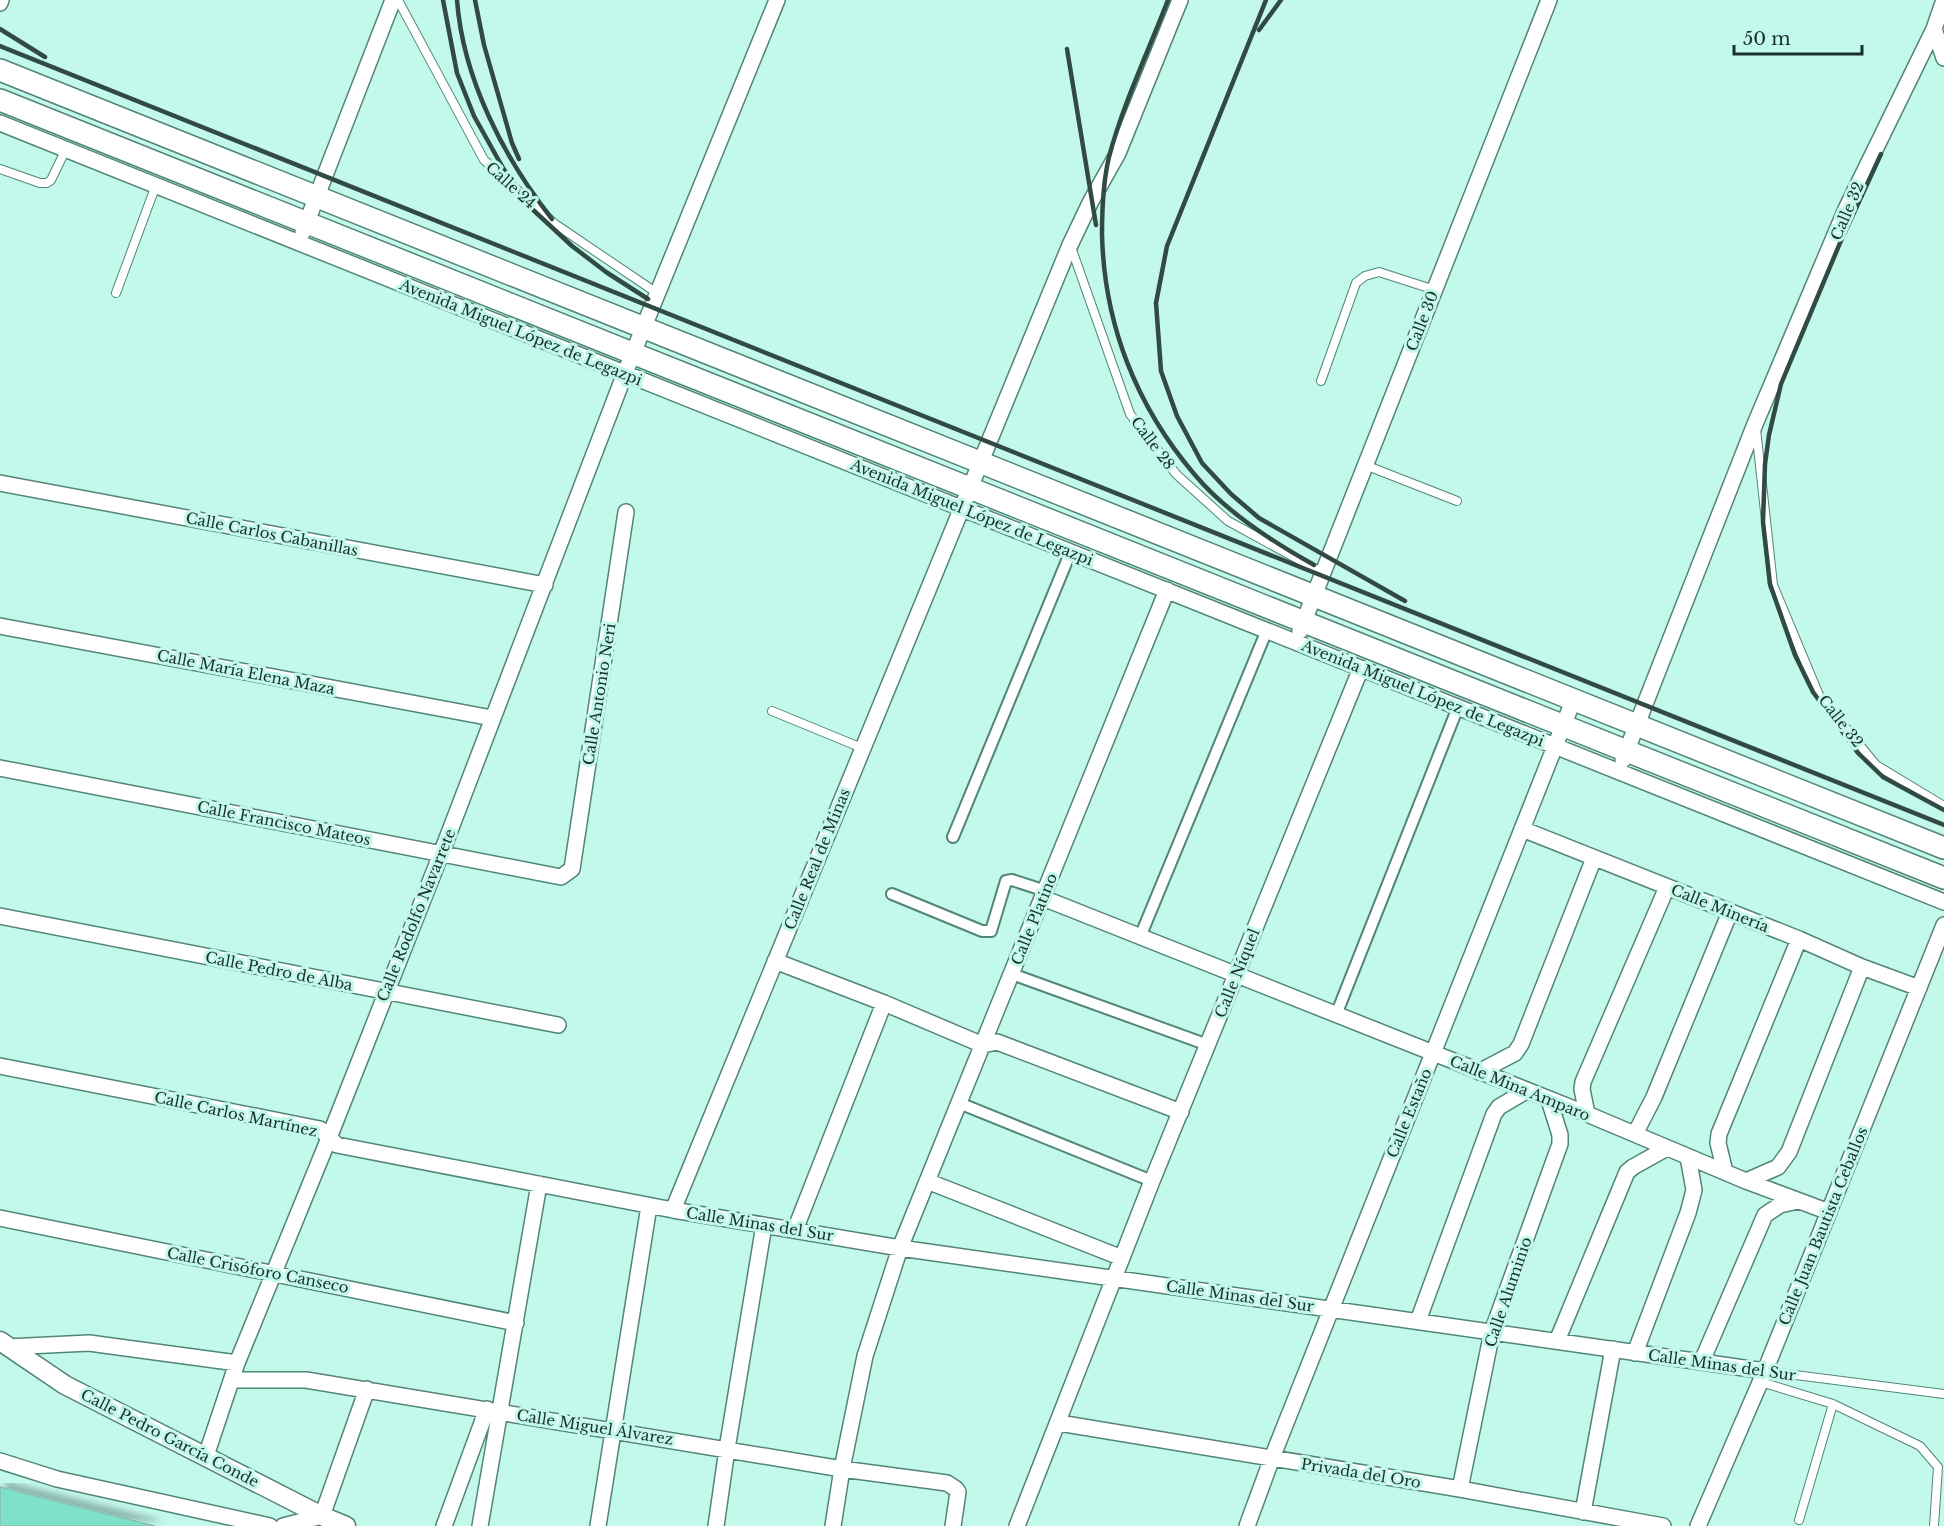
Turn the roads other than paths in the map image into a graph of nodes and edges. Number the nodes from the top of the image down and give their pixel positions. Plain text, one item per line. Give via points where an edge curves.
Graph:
1 (393, 0) edge
2 (398, 0) edge
3 (777, 0) edge
4 (1180, 0) edge
5 (1549, 0) edge
6 (1944, 0) edge
7 (1934, 29) junction
8 (1944, 58) edge
9 (0, 70) edge
10 (0, 100) edge
11 (0, 123) edge
12 (66, 149) junction
13 (0, 169) edge
14 (156, 185) junction
15 (317, 198) junction
16 (303, 233) junction
17 (1070, 245) junction
18 (1435, 290) junction
19 (657, 293) junction
20 (116, 294) dead end
21 (643, 329) junction
22 (633, 353) junction
23 (625, 374) junction
24 (1321, 381) dead end
25 (1755, 424) junction
26 (979, 464) junction
27 (1365, 465) junction
28 (0, 483) edge
29 (965, 498) junction
30 (1457, 501) dead end
31 (626, 512) dead end
32 (1071, 551) junction
33 (1323, 573) junction
34 (545, 585) junction
35 (1167, 590) junction
36 (1313, 597) junction
37 (1304, 622) junction
38 (0, 626) edge
39 (1267, 630) junction
40 (1295, 642) junction
41 (1361, 668) junction
42 (1573, 701) junction
43 (1458, 707) junction
44 (772, 711) dead end
45 (492, 718) junction
46 (1638, 725) junction
47 (1563, 726) junction
48 (1555, 746) junction
49 (862, 748) junction
50 (1627, 751) junction
51 (0, 768) edge
52 (1619, 771) junction
53 (1944, 806) edge
54 (1522, 829) junction
55 (953, 837) dead end
56 (1944, 848) edge
57 (441, 854) junction
58 (1593, 858) junction
59 (567, 874) joint
60 (1944, 878) edge
61 (1667, 887) junction
62 (892, 894) dead end
63 (1044, 894) junction
64 (1944, 902) edge
65 (1730, 912) junction
66 (0, 916) edge
67 (1944, 925) edge
68 (1140, 937) junction
69 (1799, 939) junction
70 (775, 961) junction
71 (1862, 967) junction
72 (1012, 974) junction
73 (1236, 975) junction
74 (1919, 988) junction
75 (386, 992) junction
76 (885, 1003) junction
77 (1336, 1015) junction
78 (558, 1025) dead end
79 (983, 1045) junction
80 (1208, 1045) junction
81 (1432, 1053) junction
82 (0, 1066) edge
83 (1479, 1072) junction
84 (1526, 1090) junction
85 (1549, 1100) junction
86 (959, 1103) junction
87 (1181, 1112) junction
88 (1587, 1114) junction
89 (1635, 1134) junction
90 (329, 1138) junction
91 (1667, 1148) junction
92 (1688, 1157) junction
93 (1725, 1172) junction
94 (927, 1181) junction
95 (1152, 1181) junction
96 (1746, 1181) junction
97 (539, 1184) junction
98 (1798, 1201) junction
99 (650, 1206) junction
100 (672, 1210) junction
101 (1829, 1212) junction
102 (0, 1218) edge
103 (764, 1225) junction
104 (795, 1230) junction
105 (900, 1248) junction
106 (1122, 1258) junction
107 (273, 1274) junction
108 (1114, 1278) junction
109 (1331, 1309) junction
110 (1418, 1321) junction
111 (516, 1323) junction
112 (1491, 1332) junction
113 (1557, 1341) junction
114 (3, 1344) edge
115 (1613, 1349) junction
116 (1635, 1353) junction
117 (1702, 1361) junction
118 (237, 1363) junction
119 (1763, 1377) junction
120 (232, 1380) junction
121 (367, 1389) junction
122 (1944, 1394) edge
123 (1833, 1404) junction
124 (494, 1410) junction
125 (1059, 1423) junction
126 (612, 1430) junction
127 (727, 1449) junction
128 (206, 1456) junction
129 (1272, 1458) junction
130 (0, 1461) edge
131 (842, 1468) junction
132 (1460, 1489) junction
133 (1583, 1512) junction
134 (322, 1516) junction
135 (1799, 1520) dead end
136 (270, 1526) edge
137 (283, 1526) edge
138 (346, 1526) edge
139 (444, 1526) edge
140 (480, 1526) edge
141 (597, 1526) edge
142 (716, 1526) edge
143 (833, 1526) edge
144 (953, 1526) edge
145 (1017, 1526) edge
146 (1247, 1526) edge
147 (1663, 1526) edge
148 (1698, 1526) edge
149 (1934, 1526) edge

1 - 15 street
2 - 19 lane, Calle 24 via 484,160 555,224
3 - 19 street, Calle Rodolfo Navarrete
4 - 17 street via 1118,153
5 - 18 street, Calle 30
6 - 7 street, Calle 32
7 - 8 street
7 - 25 street, Calle 32 via 1846,209
9 - 15 main road
10 - 16 main road, Avenida Miguel López de Legazpi
11 - 12 street, Avenida Miguel López de Legazpi
12 - 13 lane via 47,183
12 - 14 street, Avenida Miguel López de Legazpi
14 - 16 street, Avenida Miguel López de Legazpi
14 - 20 lane
15 - 16 street
15 - 21 main road
16 - 22 main road, Avenida Miguel López de Legazpi
16 - 23 street, Avenida Miguel López de Legazpi
17 - 26 street
17 - 33 lane, Calle 28 via 1130,414 1176,474 1228,521
18 - 24 lane via 1379,272 1356,283
18 - 27 street, Calle 30
19 - 21 street, Calle Rodolfo Navarrete
21 - 22 street, Calle Rodolfo Navarrete
21 - 26 main road
22 - 23 street, Calle Rodolfo Navarrete
22 - 29 main road, Avenida Miguel López de Legazpi
23 - 29 street, Avenida Miguel López de Legazpi
23 - 34 street, Calle Rodolfo Navarrete
25 - 46 street, Calle 32
25 - 53 lane, Calle 32 via 1773,585 1819,694 1876,765
26 - 29 street, Calle Real de Minas
26 - 36 main road
27 - 30 lane
27 - 33 street, Calle 30
28 - 34 street, Calle Carlos Cabanillas
29 - 32 street, Avenida Miguel López de Legazpi
29 - 37 main road, Avenida Miguel López de Legazpi
29 - 49 street, Calle Real de Minas
31 - 59 street, Calle Antonio Neri via 573,863
32 - 35 street, Avenida Miguel López de Legazpi
32 - 55 street
33 - 36 street, Calle 30
34 - 45 street, Calle Rodolfo Navarrete
35 - 39 street, Avenida Miguel López de Legazpi
35 - 63 street, Calle Platino
36 - 37 street, Calle 30
36 - 42 main road
37 - 40 street, Calle 30
37 - 47 main road, Avenida Miguel López de Legazpi
38 - 45 street, Calle María Elena Maza
39 - 40 street, Avenida Miguel López de Legazpi
39 - 68 street
40 - 41 street, Avenida Miguel López de Legazpi
41 - 43 street, Avenida Miguel López de Legazpi
41 - 73 street, Calle Níquel
42 - 46 main road
42 - 47 street, Calle Estaño
43 - 48 street, Avenida Miguel López de Legazpi
43 - 77 street
44 - 49 lane
45 - 57 street, Calle Rodolfo Navarrete
46 - 50 street, Calle 32
46 - 56 main road
47 - 48 street, Calle Estaño
47 - 50 main road, Avenida Miguel López de Legazpi
48 - 52 street, Avenida Miguel López de Legazpi
48 - 54 street, Calle Estaño
49 - 70 street, Calle Real de Minas
50 - 52 street, Calle 32
50 - 60 main road, Avenida Miguel López de Legazpi
51 - 57 street, Calle Francisco Mateos
52 - 64 street, Avenida Miguel López de Legazpi
54 - 58 street, Calle Minería
54 - 81 street, Calle Estaño
57 - 59 street, Calle Francisco Mateos via 554,877
57 - 75 street, Calle Rodolfo Navarrete
58 - 61 street, Calle Minería
58 - 83 street via 1521,1044 1515,1053
61 - 65 street, Calle Minería
61 - 88 street via 1583,1082
62 - 63 street, Calle Mina Amparo via 982,931 991,931 1006,881
63 - 68 street, Calle Mina Amparo
63 - 72 street, Calle Platino
65 - 69 street, Calle Minería
65 - 89 street
66 - 75 street, Calle Pedro de Alba
67 - 74 street, Calle Juan Bautista Ceballos
68 - 73 street, Calle Mina Amparo
69 - 71 street, Calle Minería
69 - 93 street via 1719,1134
70 - 76 street
70 - 100 street, Calle Real de Minas
71 - 74 street, Calle Minería
71 - 96 street via 1789,1152 1778,1167
72 - 79 street, Calle Platino
72 - 80 street
73 - 77 street, Calle Mina Amparo
73 - 80 street, Calle Níquel
74 - 101 street, Calle Juan Bautista Ceballos
75 - 78 street, Calle Pedro de Alba
75 - 90 street, Calle Rodolfo Navarrete
76 - 79 street
76 - 104 street
77 - 81 street, Calle Mina Amparo
79 - 86 street, Calle Platino
79 - 87 street via 997,1042
80 - 87 street, Calle Níquel
81 - 83 street, Calle Mina Amparo
81 - 109 street, Calle Estaño
82 - 90 street, Calle Carlos Martínez via 320,1129
83 - 84 street, Calle Mina Amparo
84 - 85 street, Calle Mina Amparo
84 - 110 street via 1494,1114
85 - 88 street, Calle Mina Amparo
85 - 112 street, Calle Aluminio via 1560,1144
86 - 94 street, Calle Platino
86 - 95 street
87 - 95 street, Calle Níquel
88 - 89 street, Calle Mina Amparo
89 - 91 street, Calle Mina Amparo
90 - 97 street, Calle Carlos Martínez via 337,1145
90 - 107 street, Calle Rodolfo Navarrete
91 - 92 street, Calle Mina Amparo
91 - 113 street via 1628,1172
92 - 93 street, Calle Mina Amparo
92 - 116 street via 1694,1190 1688,1213
93 - 96 street, Calle Mina Amparo
94 - 105 street, Calle Platino
94 - 106 street
95 - 106 street, Calle Níquel
96 - 98 street, Calle Mina Amparo
97 - 99 street, Calle Minas del Sur
97 - 111 street
98 - 101 street, Calle Mina Amparo
98 - 117 street via 1780,1205 1766,1215
99 - 100 street, Calle Minas del Sur
99 - 126 street
100 - 103 street, Calle Minas del Sur
101 - 119 street, Calle Juan Bautista Ceballos
102 - 107 street, Calle Crisóforo Canseco
103 - 104 street, Calle Minas del Sur
103 - 127 street
104 - 105 street, Calle Minas del Sur
105 - 108 street, Calle Minas del Sur
105 - 131 street, Calle Platino via 865,1356
106 - 108 street, Calle Níquel
107 - 111 street, Calle Crisóforo Canseco
107 - 118 street, Calle Rodolfo Navarrete
108 - 109 street, Calle Minas del Sur
108 - 125 street, Calle Níquel
109 - 110 street, Calle Minas del Sur
109 - 129 street, Calle Estaño
110 - 112 street, Calle Minas del Sur
111 - 124 street
112 - 113 street, Calle Minas del Sur
112 - 132 street, Calle Aluminio
113 - 115 street, Calle Minas del Sur
114 - 118 street via 89,1343
114 - 128 street, Calle Pedro García Conde via 65,1385
115 - 116 street, Calle Minas del Sur
115 - 133 street
116 - 117 street, Calle Minas del Sur
117 - 119 street, Calle Minas del Sur
118 - 120 street, Calle Rodolfo Navarrete
119 - 122 lane, Calle Minas del Sur
119 - 123 lane
119 - 148 street, Calle Juan Bautista Ceballos
120 - 121 street, Calle Miguel Álvarez via 306,1380
120 - 128 street, Calle Rodolfo Navarrete
121 - 124 street, Calle Miguel Álvarez
121 - 134 street
123 - 135 lane
123 - 149 lane via 1920,1446 1938,1467
124 - 126 street, Calle Miguel Álvarez
124 - 139 street
124 - 140 street
125 - 129 street, Privada del Oro
125 - 145 street, Calle Níquel
126 - 127 street, Calle Miguel Álvarez
126 - 141 street
127 - 131 street, Calle Miguel Álvarez
127 - 142 street
128 - 134 street, Calle Pedro García Conde
129 - 132 street, Privada del Oro
129 - 146 street, Calle Estaño
130 - 136 street via 57,1479
131 - 143 street, Calle Platino
131 - 144 street, Calle Miguel Álvarez via 947,1484 956,1489 958,1496
132 - 133 street, Privada del Oro
133 - 147 street, Privada del Oro
134 - 137 street
134 - 138 street, Calle Pedro García Conde

